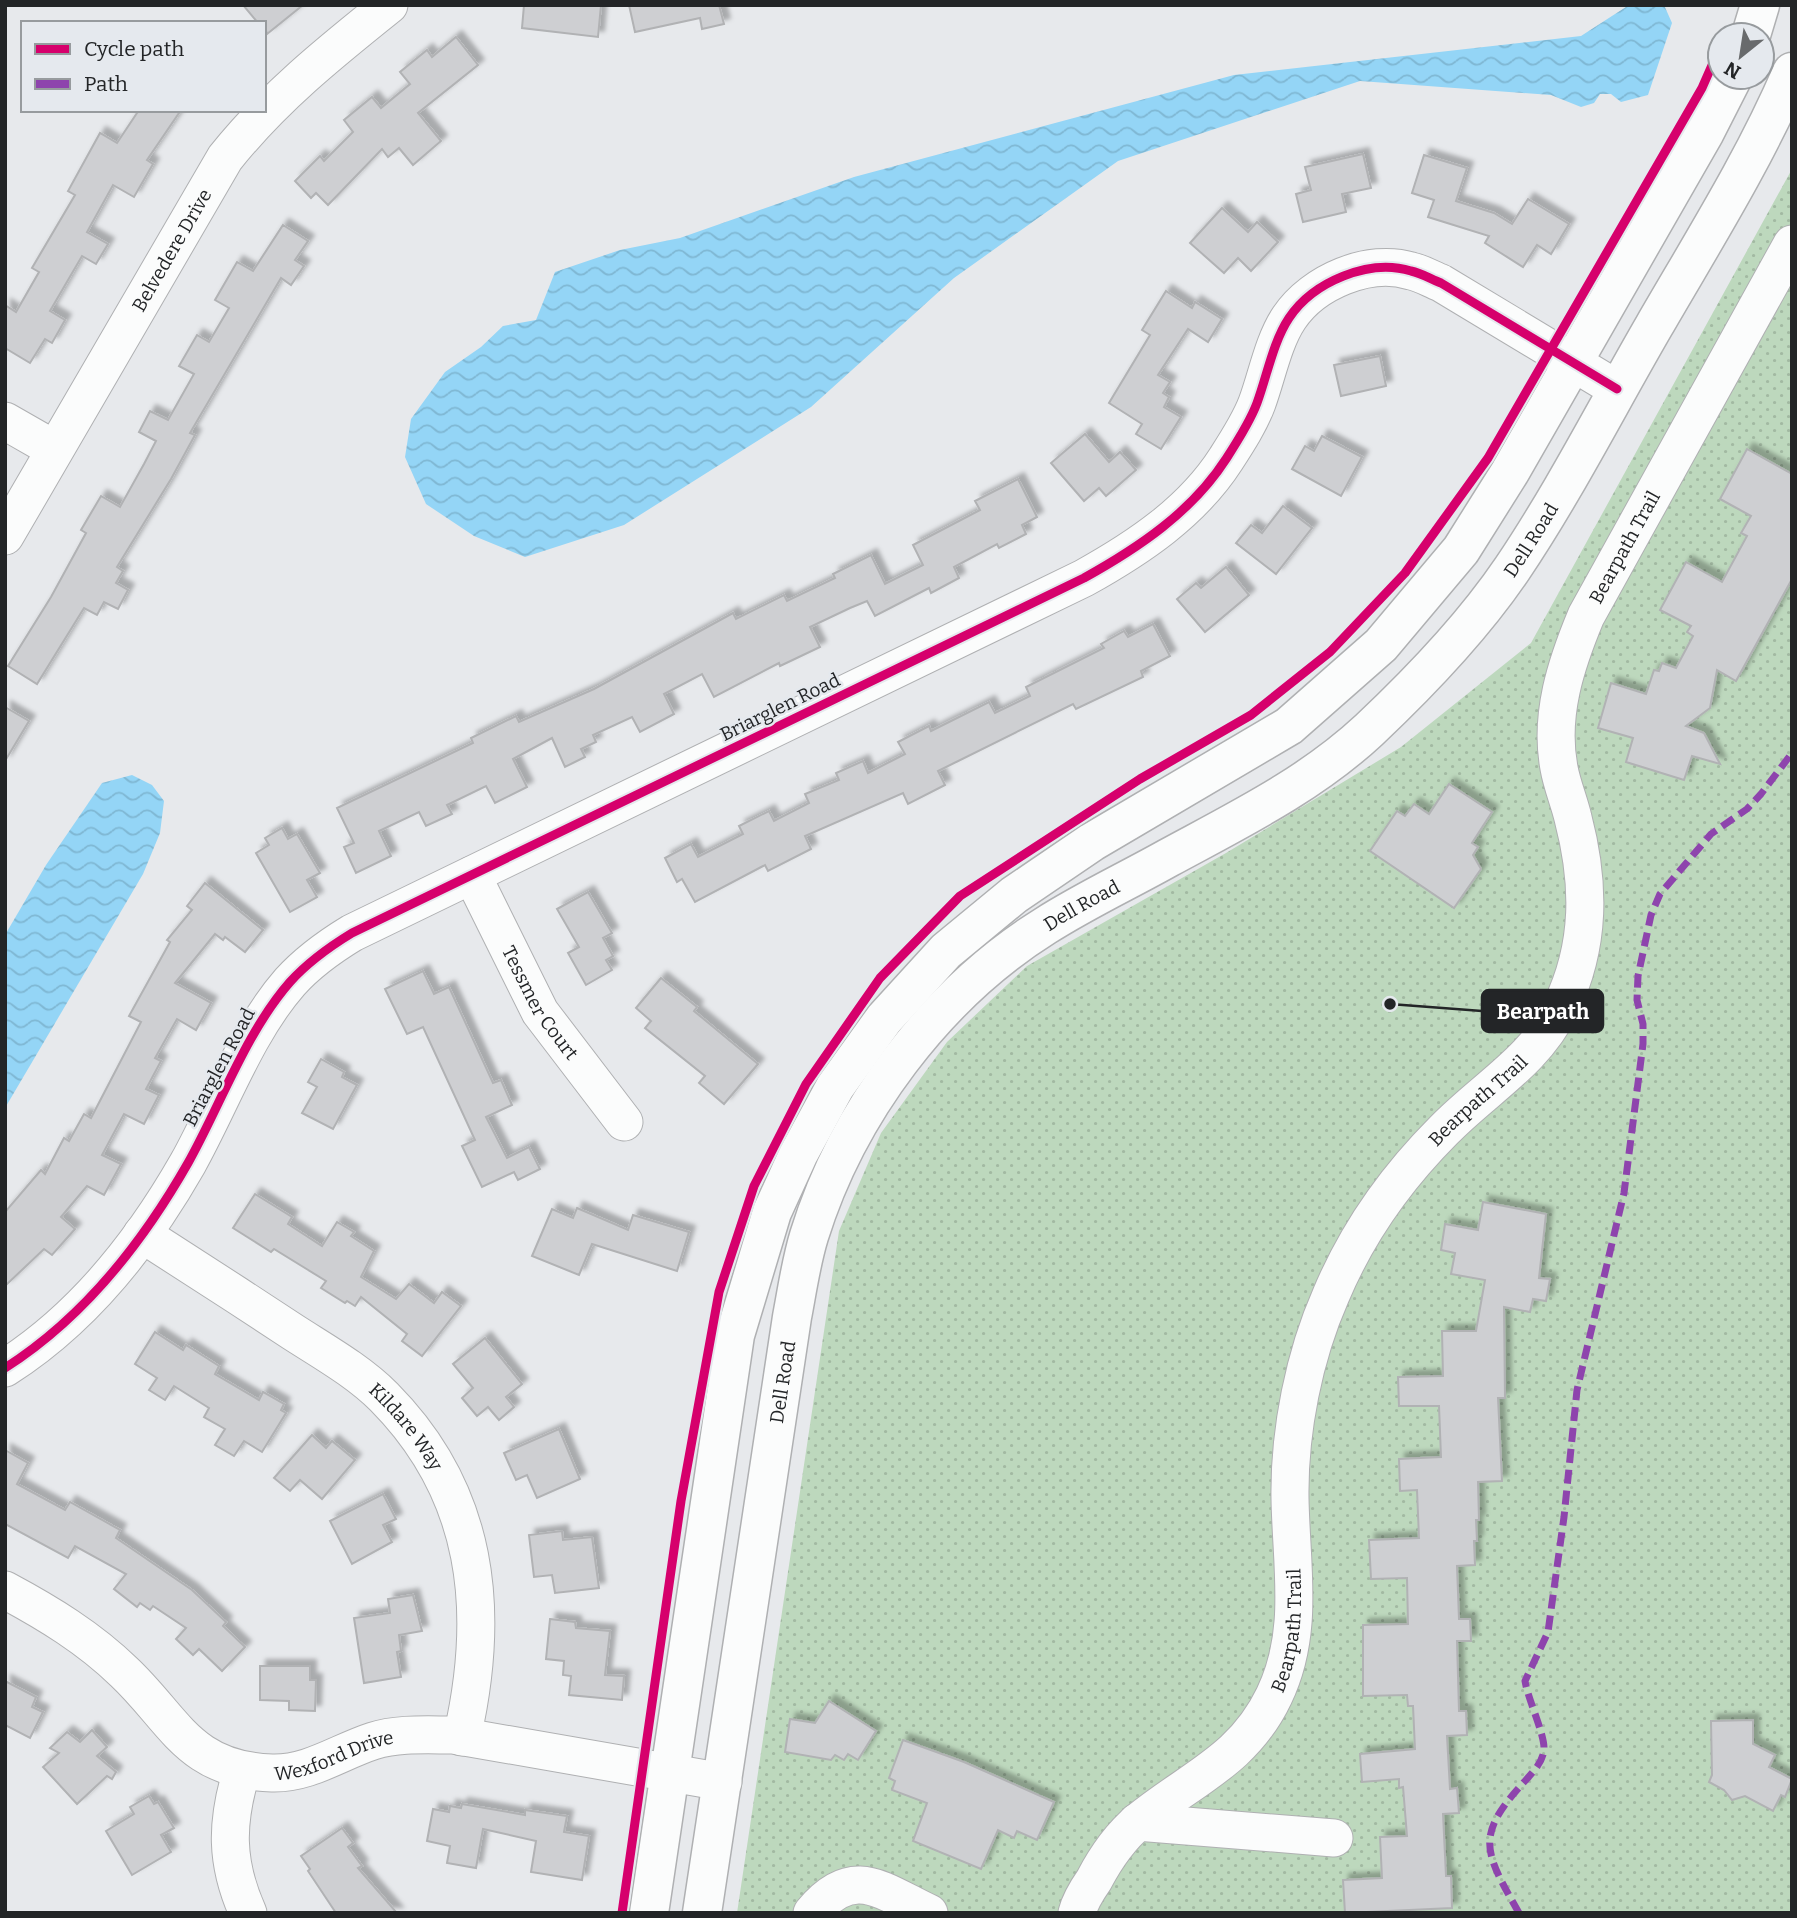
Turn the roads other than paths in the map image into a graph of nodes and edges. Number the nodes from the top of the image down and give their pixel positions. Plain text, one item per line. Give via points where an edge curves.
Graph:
1 (386, 6) edge
2 (1792, 72) edge
3 (1725, 91) edge
4 (266, 109) edge
5 (263, 112) edge
6 (1792, 244) edge
7 (1572, 365) junction
8 (1617, 389) junction
9 (5, 421) edge
10 (54, 449) junction
11 (5, 536) edge
12 (472, 876) junction
13 (624, 1122) dead end
14 (142, 1234) junction
15 (5, 1368) edge
16 (5, 1590) edge
17 (462, 1737) junction
18 (242, 1770) junction
19 (671, 1773) junction
20 (723, 1782) junction
21 (1137, 1822) junction
22 (1334, 1838) dead end
23 (248, 1913) edge
24 (649, 1913) edge
25 (702, 1913) edge
26 (812, 1913) edge
27 (929, 1913) edge
28 (1077, 1913) edge

1 - 4 street, Belvedere Drive
2 - 8 main road, Dell Road via 1749,161
3 - 7 main road
5 - 10 street, Belvedere Drive via 225,158
6 - 21 street, Bearpath Trail via 1592,604 1566,664 1557,715 1558,767 1584,865 1587,914 1579,963 1560,1009 1533,1051 1445,1129 1400,1179 1360,1236 1330,1296 1308,1361 1290,1496 1296,1610 1274,1697 1249,1735 1218,1768
7 - 8 street, Briarglen Road
7 - 12 street, Briarglen Road via 1550,347 1441,283 1410,270 1375,268 1342,276 1313,294 1289,318 1255,407 1224,461 1185,508 1138,548
7 - 19 main road via 1461,550 1381,645 1289,726 1092,842 1014,895 938,960 884,1019 835,1087 772,1212 735,1335
8 - 20 main road, Dell Road via 1510,572 1424,675 1365,734 1289,793 1044,926 992,964 939,1016 879,1092 825,1191 808,1239 792,1317
9 - 10 street
10 - 11 street, Belvedere Drive
12 - 13 street, Tessmer Court via 540,1013
12 - 14 street, Briarglen Road via 352,933 318,955 289,983 264,1018 188,1164
14 - 15 street, Briarglen Road via 65,1323
14 - 17 street, Kildare Way via 337,1360 383,1396 421,1442 451,1493 470,1550 476,1595 475,1666
16 - 18 street, Wexford Drive via 85,1639 125,1673 181,1738 208,1757
17 - 18 street, Wexford Drive via 401,1737 375,1741 307,1769
17 - 19 street, Wexford Drive
18 - 23 street via 230,1808 230,1849 236,1887
19 - 20 street, Wexford Drive
19 - 24 main road
20 - 25 main road, Dell Road
21 - 22 street
21 - 28 street, Bearpath Trail via 1104,1861
26 - 27 street via 847,1884 867,1884

